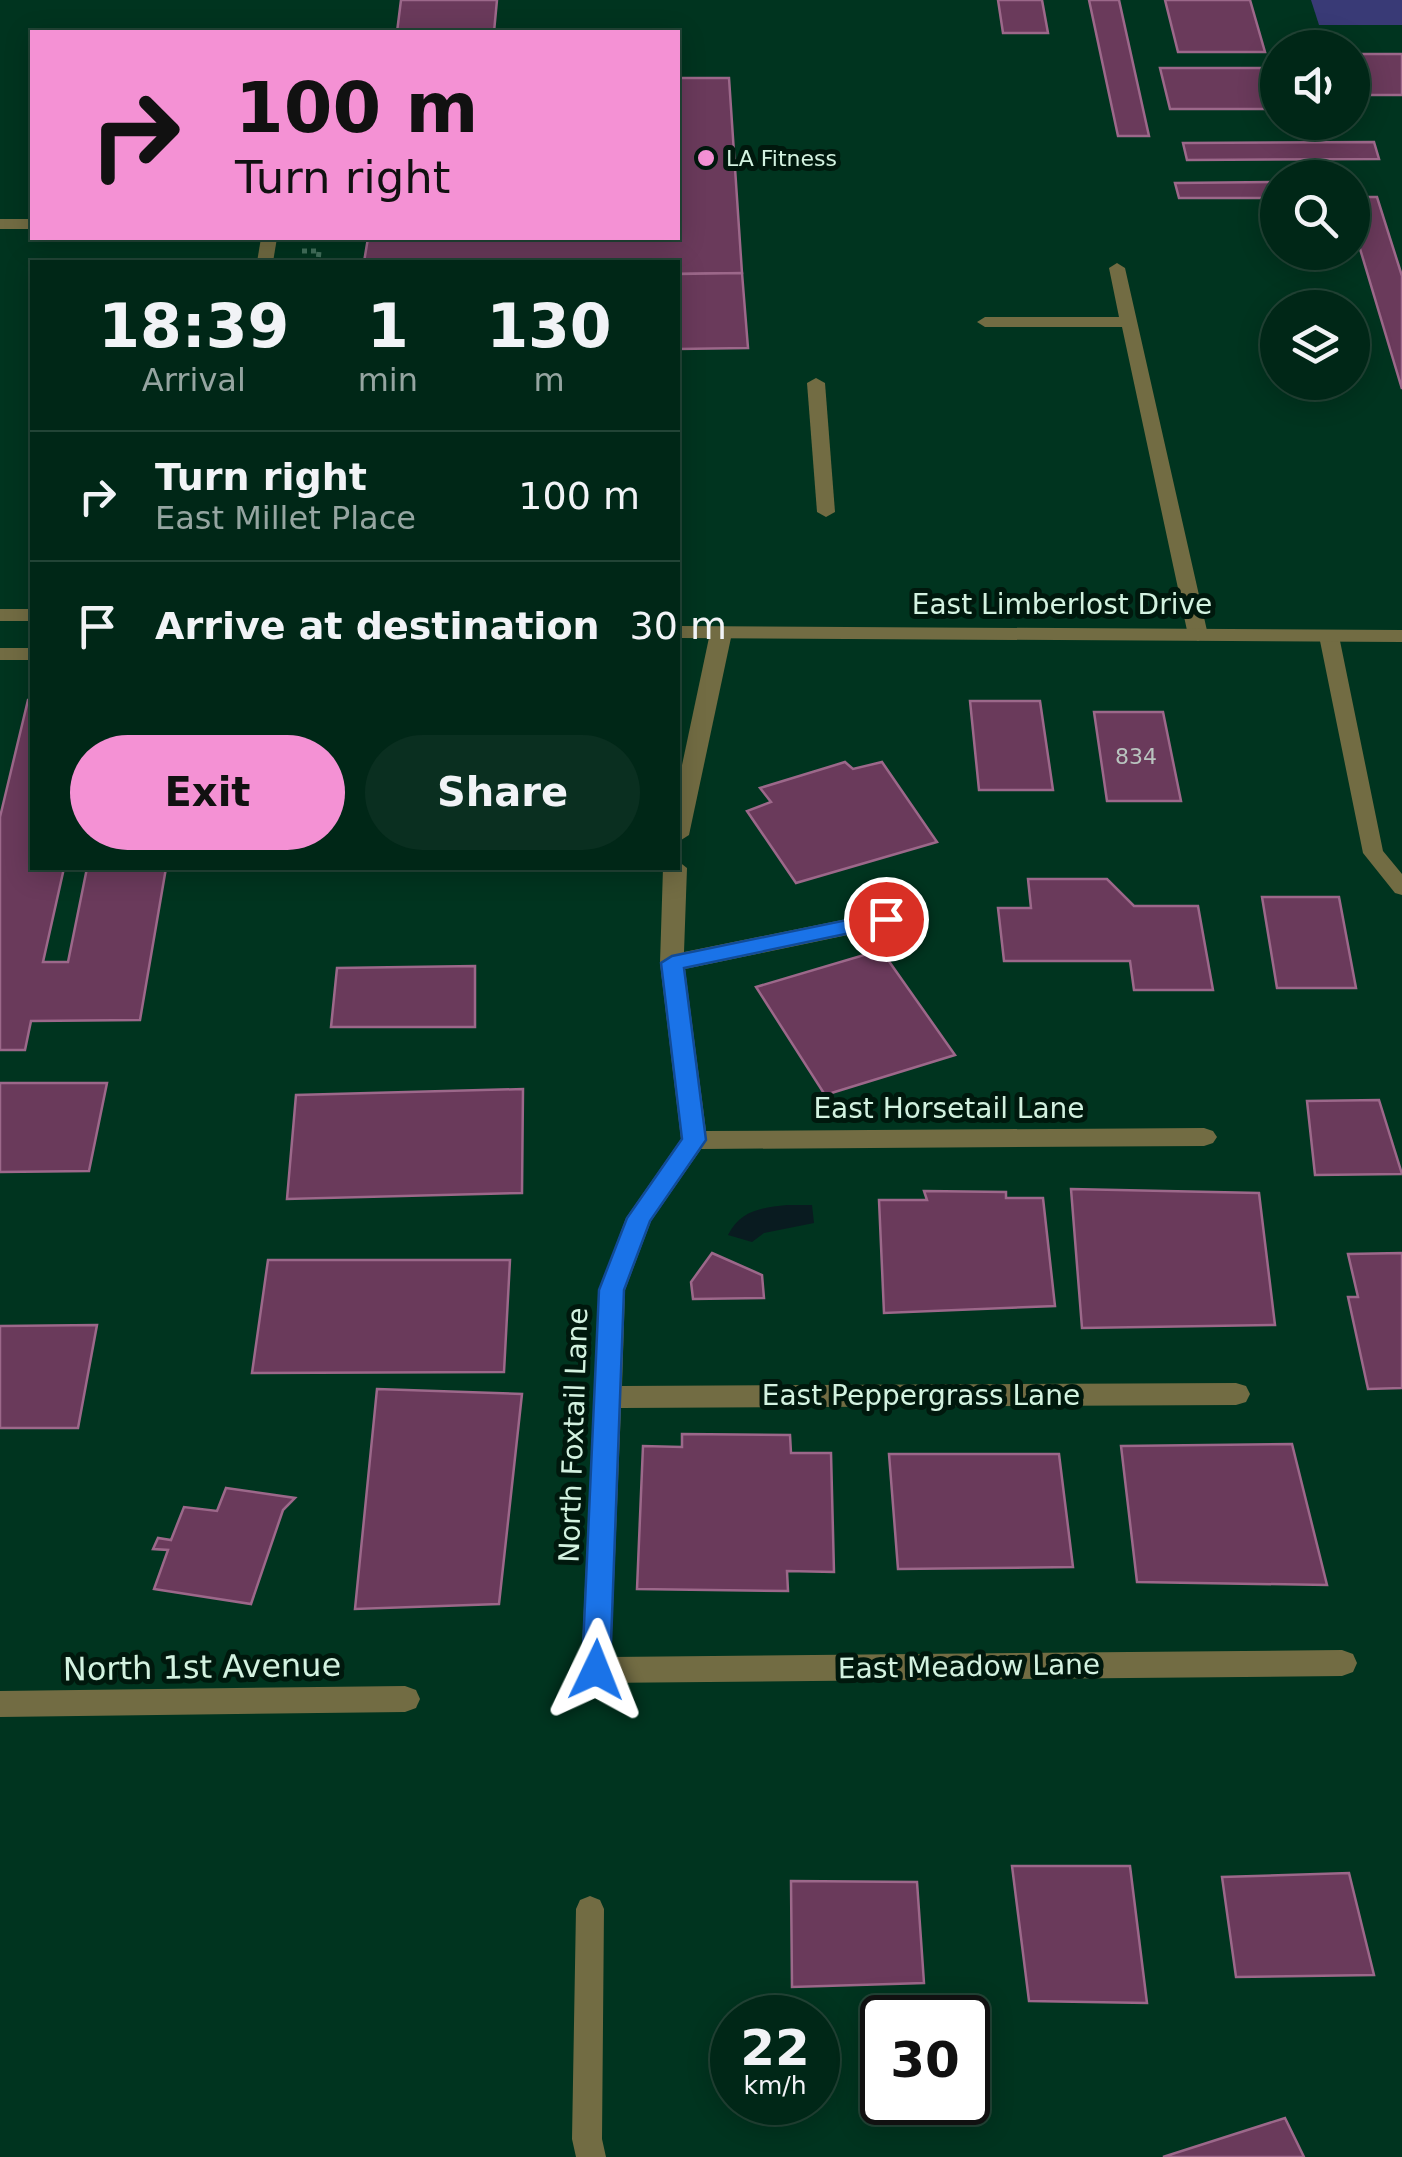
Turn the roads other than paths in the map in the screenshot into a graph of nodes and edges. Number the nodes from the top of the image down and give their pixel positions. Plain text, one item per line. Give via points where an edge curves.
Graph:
1 (0, 224) edge
2 (30, 224) edge
3 (1116, 268) dead end
4 (985, 322) dead end
5 (1127, 322) junction
6 (816, 383) dead end
7 (826, 512) dead end
8 (0, 615) edge
9 (30, 615) edge
10 (680, 633) edge
11 (721, 633) junction
12 (1198, 635) junction
13 (1329, 636) junction
14 (1402, 636) edge
15 (0, 654) edge
16 (30, 654) edge
17 (680, 826) edge
18 (674, 870) edge
19 (1402, 888) edge
20 (886, 919) dead end
21 (672, 963) junction
22 (1204, 1137) dead end
23 (694, 1140) junction
24 (1236, 1394) dead end
25 (605, 1397) junction
26 (1342, 1663) dead end
27 (596, 1670) joint
28 (405, 1700) dead end
29 (0, 1704) edge
30 (590, 1908) dead end
31 (591, 2157) edge

1 - 2 lane
3 - 5 lane
4 - 5 lane
5 - 12 lane
6 - 7 lane
8 - 9 street
10 - 11 street, East Limberlost Drive
11 - 12 street, East Limberlost Drive
11 - 17 street
12 - 13 street, East Limberlost Drive
13 - 14 street, East Limberlost Drive
13 - 19 lane via 1373,853
15 - 16 street
18 - 21 street
20 - 21 street
21 - 23 street
22 - 23 street, East Horsetail Lane
23 - 25 street, North Foxtail Lane via 639,1218 612,1290
24 - 25 street, East Peppergrass Lane
25 - 27 street, North Foxtail Lane
26 - 27 street, East Meadow Lane
28 - 29 street, North 1st Avenue
30 - 31 lane

